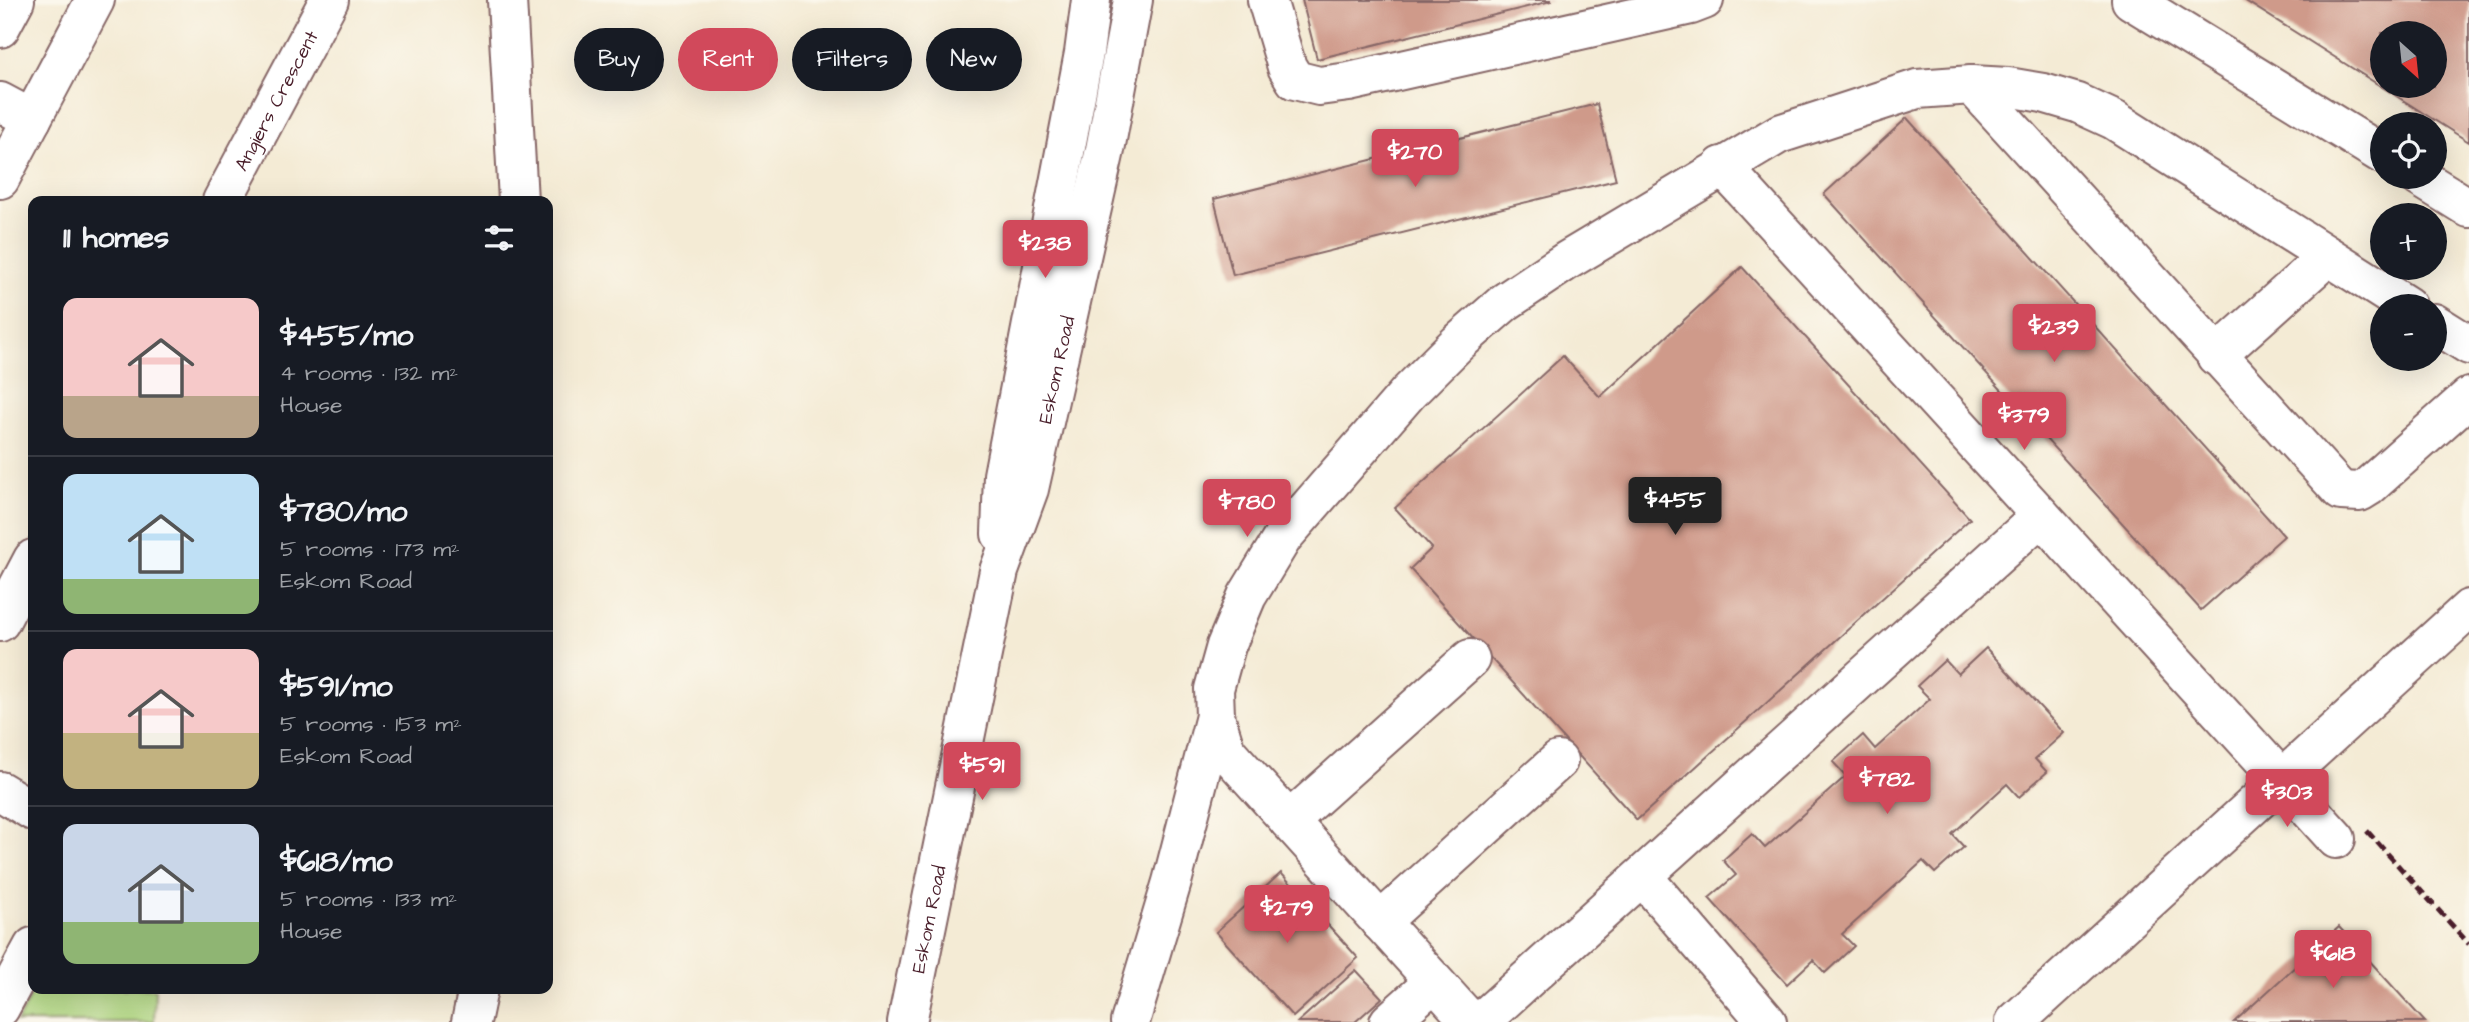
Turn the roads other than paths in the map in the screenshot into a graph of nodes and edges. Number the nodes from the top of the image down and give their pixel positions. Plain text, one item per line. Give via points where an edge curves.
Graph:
1 (15, 0) edge
2 (95, 0) edge
3 (329, 0) edge
4 (507, 0) edge
5 (1091, 0) edge
6 (1133, 0) edge
7 (1267, 0) edge
8 (1704, 0) edge
9 (2130, 0) edge
10 (0, 27) edge
11 (1972, 85) junction
12 (16, 110) edge
13 (2370, 147) edge
14 (1722, 166) junction
15 (0, 179) edge
16 (2438, 189) edge
17 (225, 196) edge
18 (518, 196) edge
19 (2469, 208) edge
20 (2328, 256) junction
21 (2388, 294) edge
22 (2447, 331) edge
23 (2469, 345) edge
24 (2216, 356) junction
25 (2469, 397) edge
26 (2041, 516) junction
27 (28, 569) edge
28 (999, 571) junction
29 (2469, 609) edge
30 (0, 622) edge
31 (1469, 659) dead end
32 (1215, 716) junction
33 (1558, 761) dead end
34 (2281, 779) junction
35 (0, 791) edge
36 (28, 808) edge
37 (1289, 821) junction
38 (2336, 839) dead end
39 (1643, 877) junction
40 (1380, 922) junction
41 (28, 956) edge
42 (1434, 982) junction
43 (477, 994) edge
44 (0, 1008) edge
45 (471, 1022) edge
46 (907, 1022) edge
47 (1130, 1022) edge
48 (1389, 1022) edge
49 (1471, 1022) edge
50 (1480, 1022) edge
51 (1767, 1022) edge
52 (2015, 1022) edge

1 - 10 street
2 - 12 street
3 - 17 street, Angiers Crescent
4 - 18 street
5 - 28 street, Eskom Road via 1003,475
6 - 28 street, Eskom Road via 1029,489
7 - 8 street via 1287,67 1295,80 1319,86
9 - 13 street
11 - 14 street via 1917,89 1779,134
11 - 20 street via 2043,93 2114,120
11 - 24 street
12 - 15 street
14 - 26 street
14 - 32 street via 1505,302 1408,393 1283,537 1247,596 1214,689
16 - 19 street
20 - 21 street
20 - 24 street
22 - 23 street
24 - 25 street via 2334,486 2350,493 2368,487
26 - 34 street
26 - 39 street
27 - 30 street
28 - 46 street, Eskom Road
29 - 34 street
31 - 37 street
32 - 37 street via 1226,751
32 - 47 street
33 - 40 street
34 - 38 street
34 - 52 street
35 - 36 street
37 - 40 street
39 - 50 street
39 - 51 street
40 - 42 street
41 - 44 street
42 - 48 street
42 - 49 street
43 - 45 street

